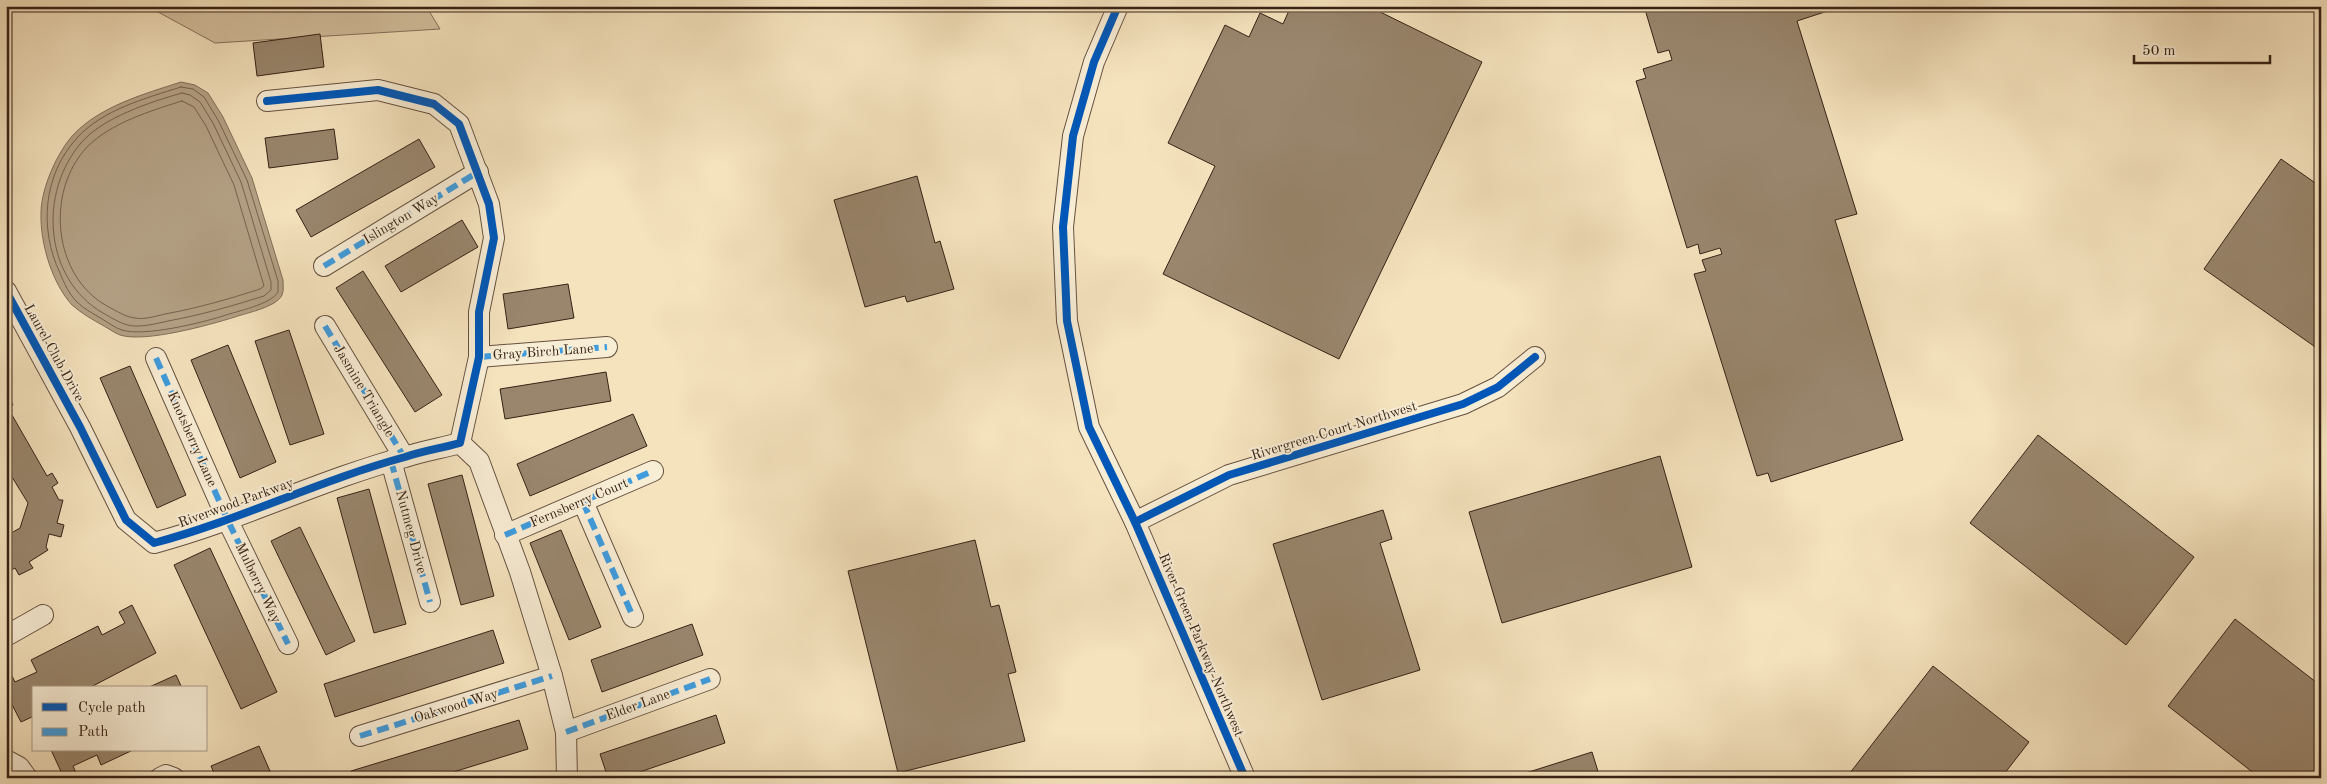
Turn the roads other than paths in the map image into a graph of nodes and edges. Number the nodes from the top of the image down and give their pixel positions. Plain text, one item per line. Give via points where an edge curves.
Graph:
1 (1118, 6) edge
2 (267, 101) dead end
3 (478, 172) junction
4 (324, 266) dead end
5 (6, 291) edge
6 (325, 326) dead end
7 (607, 347) dead end
8 (479, 357) junction
9 (1535, 357) dead end
10 (156, 358) dead end
11 (80, 427) joint
12 (460, 443) junction
13 (398, 459) junction
14 (653, 471) dead end
15 (583, 502) junction
16 (228, 521) junction
17 (1135, 522) junction
18 (505, 534) junction
19 (430, 602) dead end
20 (44, 615) dead end
21 (633, 616) dead end
22 (6, 636) edge
23 (288, 644) dead end
24 (552, 676) junction
25 (710, 679) dead end
26 (566, 732) junction
27 (360, 736) dead end
28 (6, 760) edge
29 (27, 778) edge
30 (160, 778) edge
31 (174, 778) edge
32 (567, 778) edge
33 (1245, 778) edge

1 - 17 street, River Green Parkway Northwest via 1094,62 1073,136 1064,236 1067,320 1089,427
2 - 3 street via 378,90 434,104 459,124
3 - 4 street, Islington Way
3 - 8 street via 489,204 494,238 479,312
5 - 11 street, Laurel Club Drive
6 - 13 street, Jasmine Triangle
7 - 8 street, Gray Birch Lane
8 - 12 street
9 - 17 street, Rivergreen Court Northwest via 1498,387 1464,404 1229,475
10 - 16 street, Knotsberry Lane
11 - 16 street, Riverwood Parkway via 126,520 154,543
12 - 13 street, Riverwood Parkway
12 - 18 street via 479,461
13 - 16 street, Riverwood Parkway
13 - 19 street, Nutmeg Drive
14 - 15 street, Fernsberry Court
15 - 18 street, Fernsberry Court
15 - 21 street
16 - 23 street, Mulberry Way
17 - 33 street, River Green Parkway Northwest
18 - 24 street
20 - 22 street
24 - 26 street
24 - 27 street, Oakwood Way
25 - 26 street, Elder Lane
26 - 32 street
28 - 29 street
30 - 31 street via 166,775

